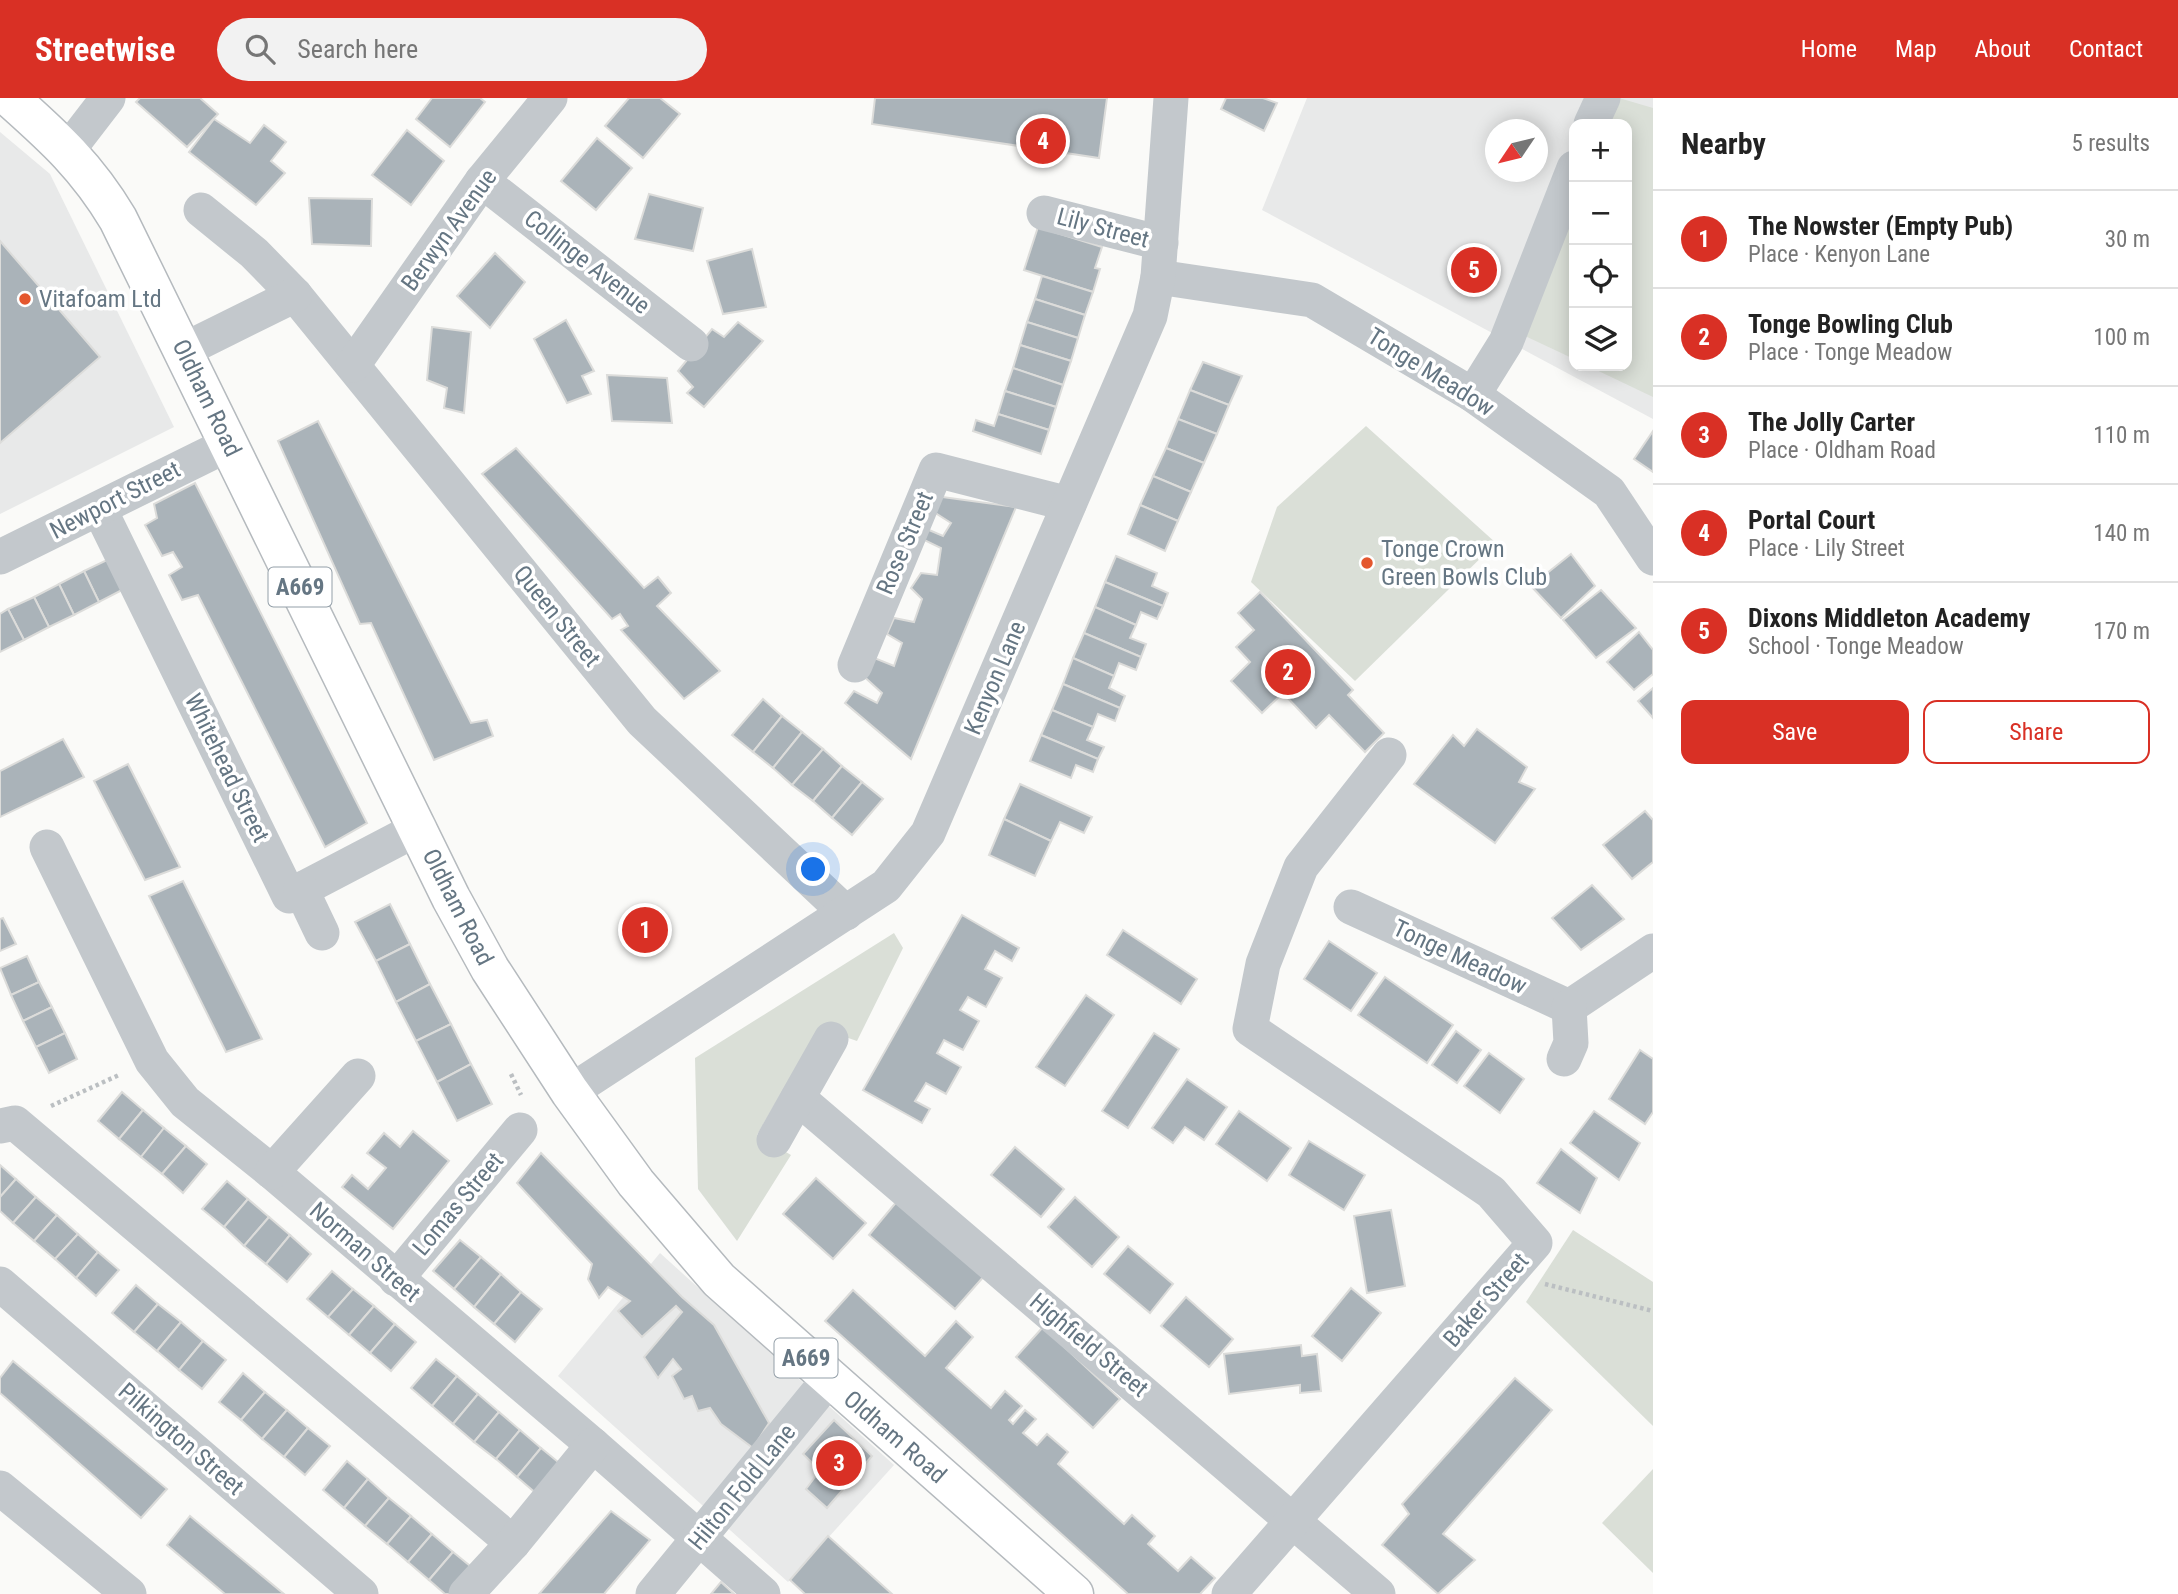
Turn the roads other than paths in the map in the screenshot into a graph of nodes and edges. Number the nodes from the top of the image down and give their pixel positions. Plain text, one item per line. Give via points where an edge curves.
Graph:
1 (10, 98) edge
2 (108, 98) edge
3 (550, 98) edge
4 (1171, 98) edge
5 (1603, 98) edge
6 (1593, 119) edge
7 (68, 150) junction
8 (482, 181) junction
9 (1569, 181) edge
10 (201, 210) dead end
11 (1044, 213) dead end
12 (1159, 260) junction
13 (295, 295) junction
14 (691, 344) dead end
15 (184, 350) junction
16 (353, 365) junction
17 (1473, 394) junction
18 (229, 444) junction
19 (1069, 504) junction
20 (100, 510) junction
21 (0, 557) edge
22 (1653, 558) edge
23 (855, 665) dead end
24 (1389, 755) dead end
25 (419, 828) junction
26 (47, 847) dead end
27 (301, 889) junction
28 (1352, 907) dead end
29 (845, 913) junction
30 (323, 933) dead end
31 (1653, 951) edge
32 (1569, 1007) junction
33 (831, 1038) dead end
34 (1564, 1059) dead end
35 (358, 1076) dead end
36 (570, 1092) junction
37 (797, 1098) junction
38 (8, 1124) edge
39 (520, 1130) dead end
40 (774, 1140) dead end
41 (272, 1172) junction
42 (396, 1279) junction
43 (0, 1284) edge
44 (829, 1380) junction
45 (593, 1445) junction
46 (0, 1488) edge
47 (1293, 1519) junction
48 (700, 1540) junction
49 (513, 1543) junction
50 (129, 1594) edge
51 (361, 1594) edge
52 (466, 1594) edge
53 (653, 1594) edge
54 (763, 1594) edge
55 (1074, 1594) edge
56 (1229, 1594) edge
57 (1378, 1594) edge

1 - 7 main road, Oldham Road / A669
2 - 7 street
3 - 8 street, Berwyn Avenue
4 - 12 street, Kenyon Lane
5 - 6 street
7 - 15 main road, Oldham Road / A669 via 95,181 118,219
8 - 14 street, Collinge Avenue
8 - 16 street, Berwyn Avenue
9 - 17 street via 1506,342
10 - 13 street, Queen Street via 254,253
11 - 12 street, Lily Street
12 - 17 street, Tonge Meadow via 1312,300
12 - 19 street, Kenyon Lane via 1150,316
13 - 15 street
13 - 16 street, Queen Street
15 - 18 main road, Oldham Road / A669
16 - 29 street, Queen Street via 642,721
17 - 22 street, Tonge Meadow via 1609,492
18 - 20 street, Newport Street
18 - 25 main road, Oldham Road / A669
19 - 23 street, Rose Street via 936,471
19 - 29 street, Kenyon Lane via 928,833 886,886
20 - 21 street, Newport Street
20 - 27 street, Whitehead Street via 289,896
24 - 47 street, Baker Street via 1301,866 1263,964 1250,1029 1491,1192 1535,1243
25 - 27 street
25 - 36 main road, Oldham Road / A669 via 490,969
26 - 41 street, Norman Street via 152,1061 185,1102
27 - 30 street
28 - 32 street, Tonge Meadow
29 - 36 street, Kenyon Lane
31 - 32 street
32 - 34 street via 1571,1042
33 - 37 street
35 - 41 street
36 - 44 main road, Oldham Road / A669 via 636,1183 719,1280
37 - 40 street
37 - 47 street, Highfield Street
38 - 49 street
39 - 42 street, Lomas Street
41 - 42 street, Norman Street
42 - 45 street, Norman Street
43 - 51 street, Pilkington Street
44 - 48 street, Hilton Fold Lane
44 - 55 main road, Oldham Road / A669
45 - 48 street, Norman Street
45 - 49 street
46 - 50 street
47 - 56 street, Baker Street
47 - 57 street, Highfield Street
48 - 53 street, Hilton Fold Lane
48 - 54 street, Norman Street
49 - 52 street

